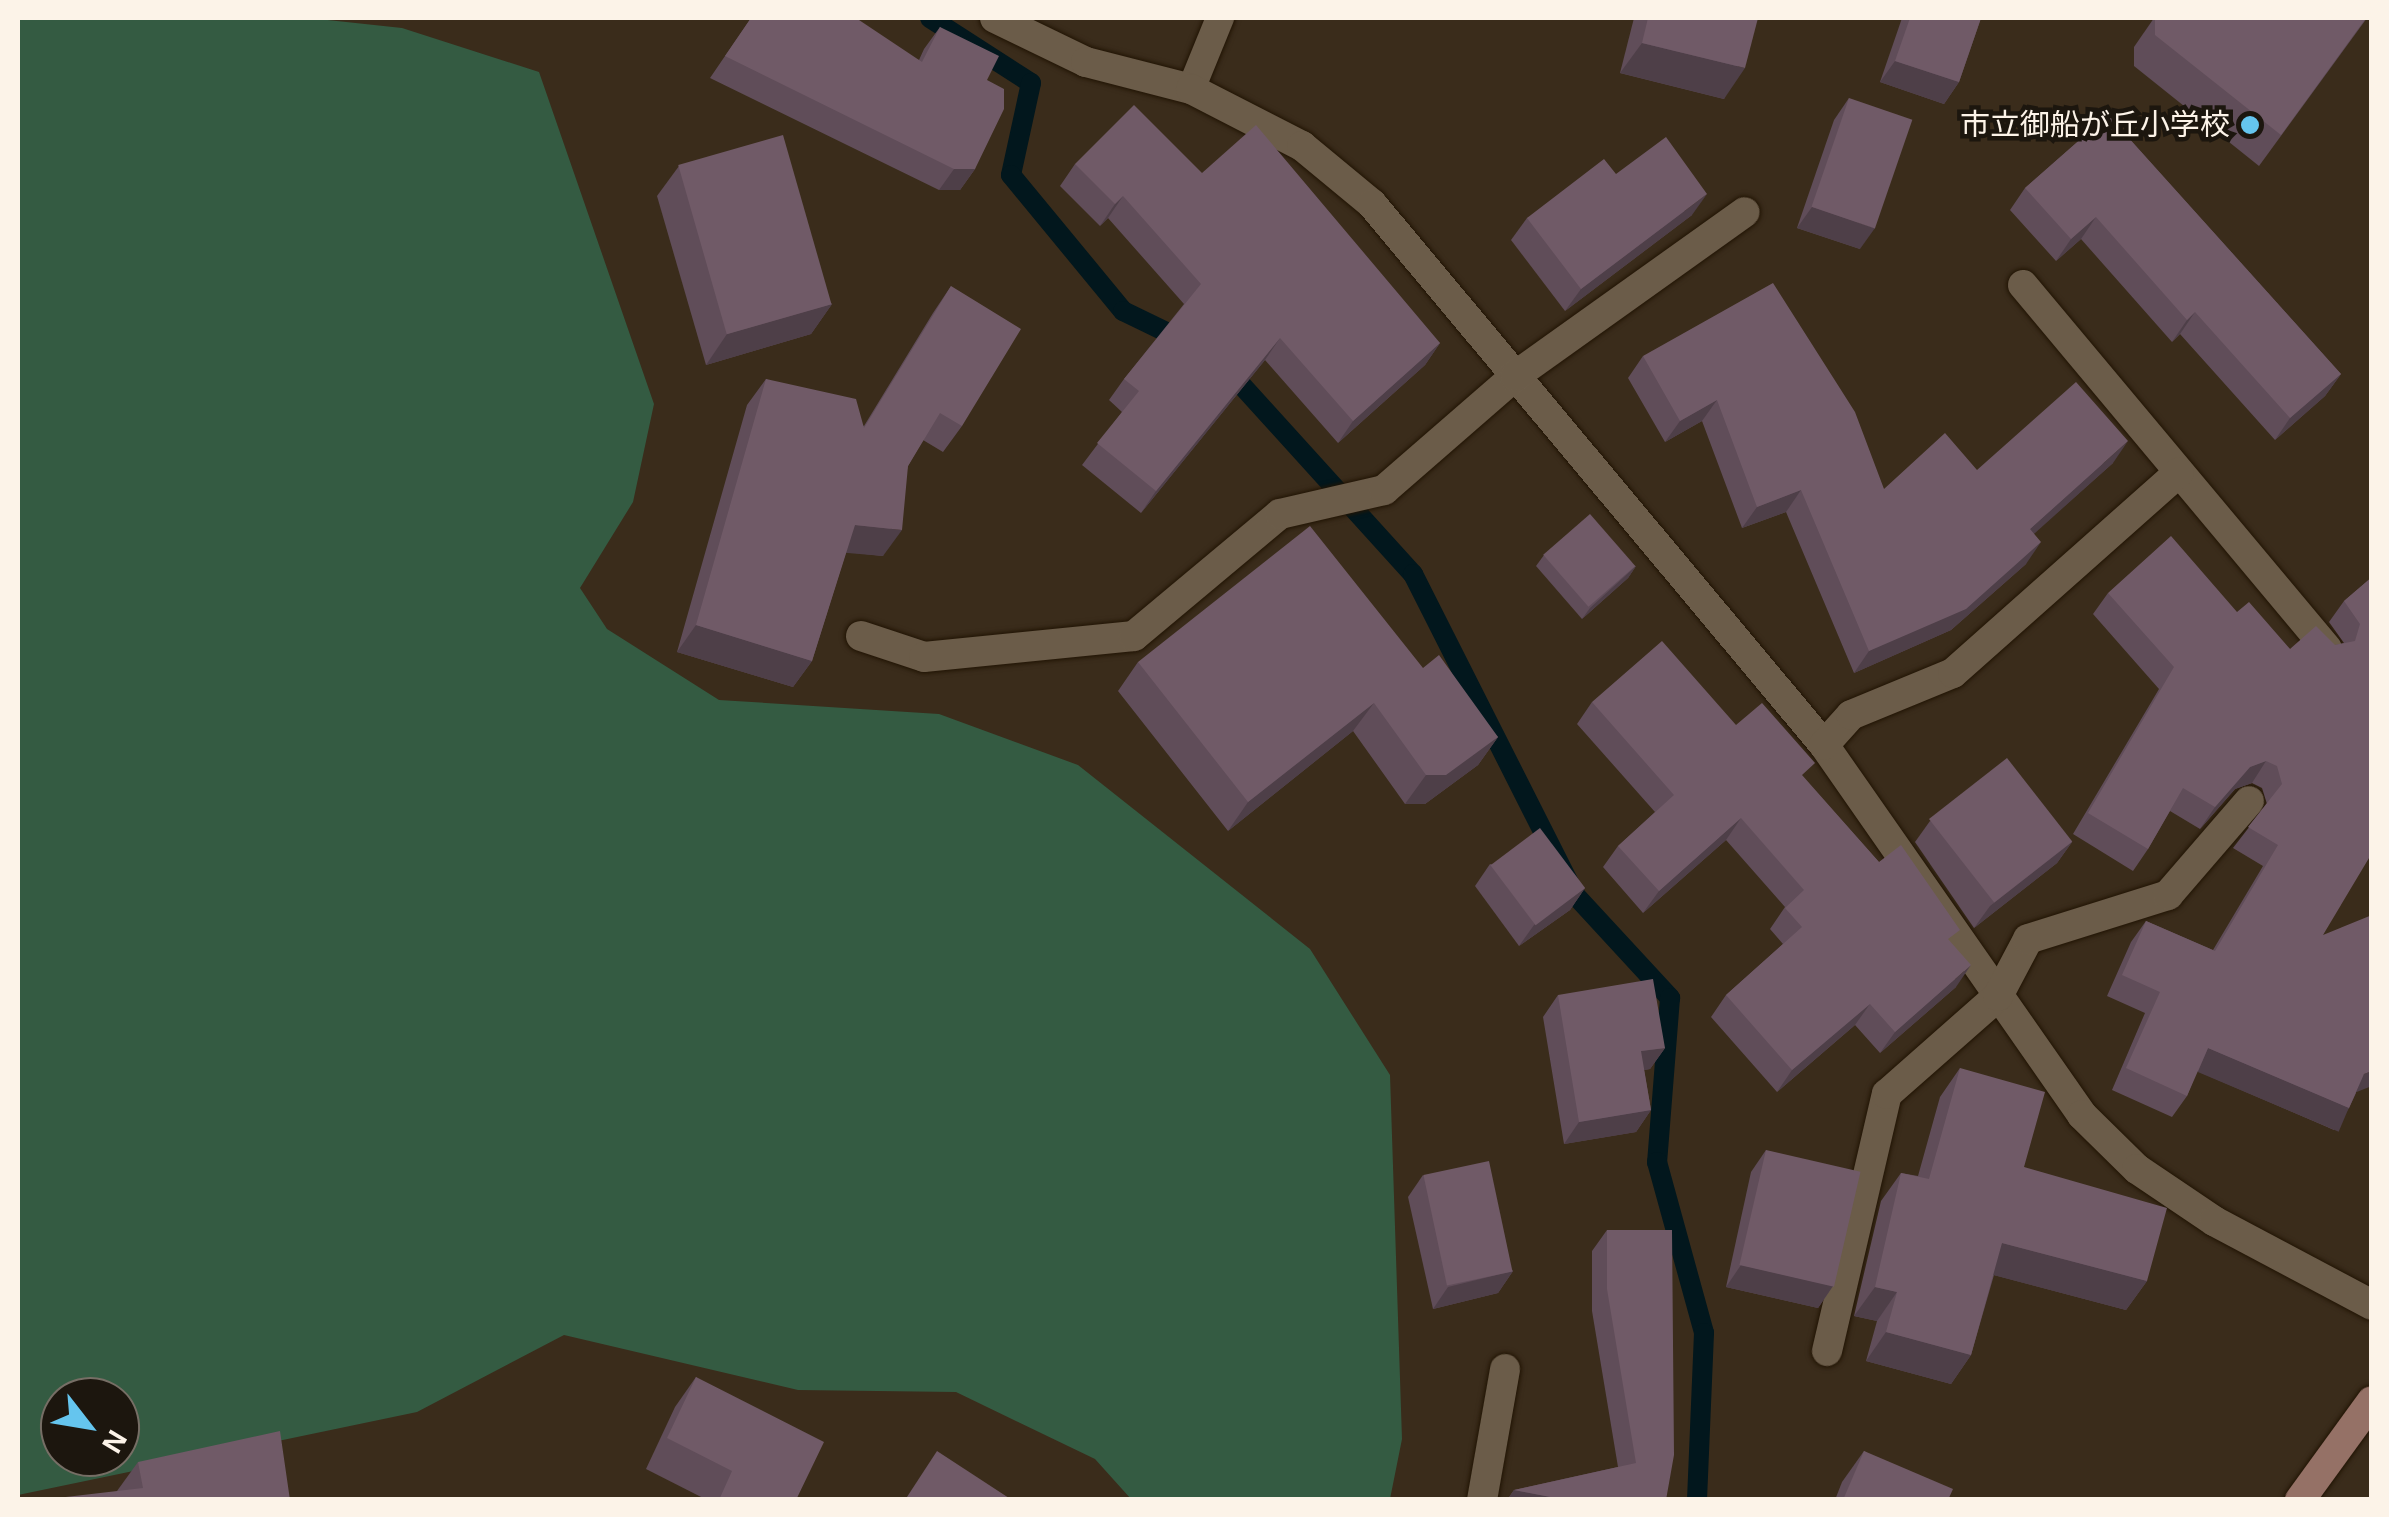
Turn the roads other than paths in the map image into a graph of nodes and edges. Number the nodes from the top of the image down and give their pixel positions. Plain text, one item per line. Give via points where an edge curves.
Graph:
1 (995, 18) edge
2 (1220, 18) edge
3 (1191, 89) junction
4 (1745, 212) dead end
5 (2023, 285) dead end
6 (1516, 376) junction
7 (2179, 472) junction
8 (861, 636) dead end
9 (2327, 649) edge
10 (1824, 746) junction
11 (2249, 801) edge
12 (1998, 996) junction
13 (2372, 1306) edge
14 (1827, 1351) dead end
15 (1506, 1369) dead end
16 (2372, 1401) edge
17 (1482, 1500) edge
18 (2300, 1500) edge

1 - 3 street via 1086,62
2 - 3 lane
3 - 6 street via 1302,146 1372,204
4 - 6 street
5 - 7 street
6 - 8 street via 1384,490 1280,514 1134,636 924,657
6 - 10 street
7 - 9 street
7 - 10 street via 1953,673 1852,715
10 - 12 street
11 - 12 street via 2168,895 2028,938
12 - 13 street via 2082,1114 2137,1169 2214,1221
12 - 14 street via 1887,1094
15 - 17 street
16 - 18 main road

